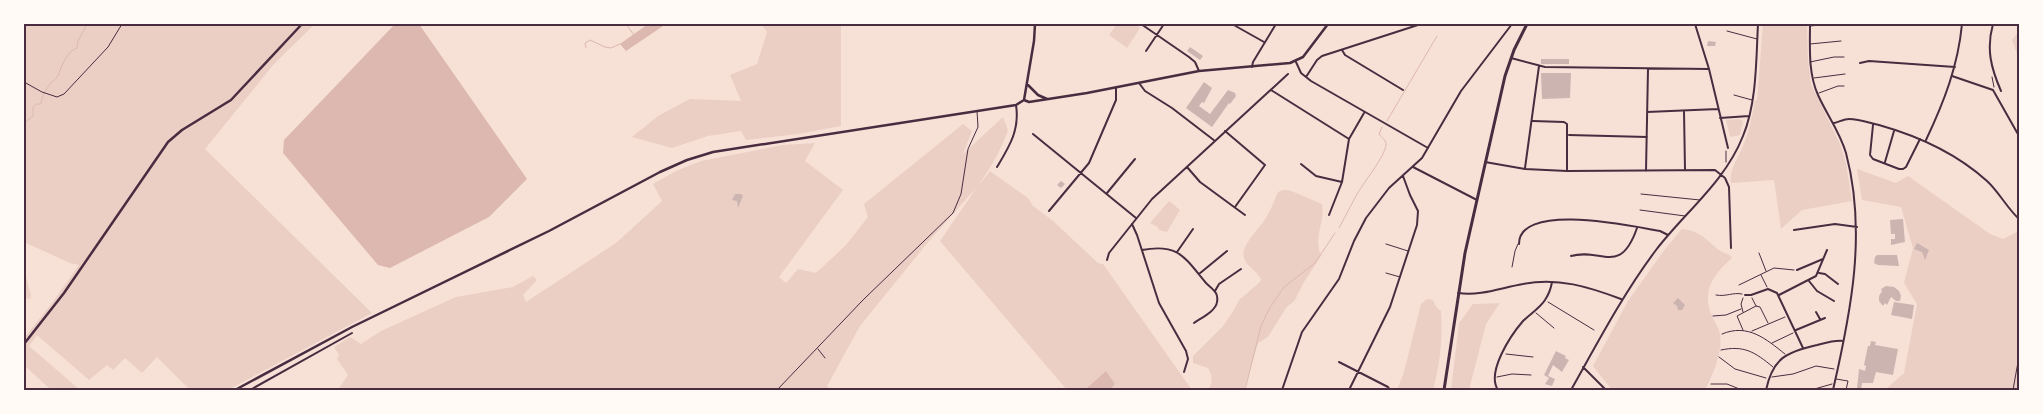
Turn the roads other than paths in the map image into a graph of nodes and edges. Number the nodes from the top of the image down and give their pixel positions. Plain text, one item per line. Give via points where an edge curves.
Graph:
1 (302, 24) edge
2 (1035, 24) edge
3 (1141, 24) edge
4 (1164, 24) edge
5 (1232, 24) edge
6 (1276, 24) edge
7 (1328, 24) edge
8 (1421, 24) edge
9 (1512, 24) edge
10 (1527, 24) edge
11 (1695, 24) edge
12 (1758, 24) edge
13 (1831, 24) edge
14 (1962, 24) edge
15 (1993, 24) edge
16 (1237, 25) edge
17 (1810, 25) edge
18 (1726, 31) dead end
19 (1157, 35) junction
20 (1757, 39) junction
21 (1842, 41) dead end
22 (1264, 42) junction
23 (1810, 44) junction
24 (1342, 50) junction
25 (1146, 51) dead end
26 (1844, 57) dead end
27 (1511, 58) junction
28 (1296, 62) junction
29 (1810, 62) junction
30 (1860, 63) dead end
31 (1252, 66) junction
32 (1539, 66) junction
33 (1955, 67) junction
34 (1648, 68) junction
35 (1709, 69) junction
36 (1199, 71) junction
37 (1288, 74) dead end
38 (1845, 74) dead end
39 (1952, 76) junction
40 (1306, 77) junction
41 (1813, 78) junction
42 (1027, 83) junction
43 (1139, 83) junction
44 (1844, 86) dead end
45 (1116, 88) junction
46 (1270, 89) junction
47 (1403, 90) dead end
48 (2001, 91) dead end
49 (1817, 94) junction
50 (1734, 95) dead end
51 (1024, 100) junction
52 (1048, 100) junction
53 (1752, 100) junction
54 (1016, 105) junction
55 (1718, 109) junction
56 (977, 111) junction
57 (1684, 111) junction
58 (1647, 112) junction
59 (1364, 113) junction
60 (1749, 116) junction
61 (1720, 118) junction
62 (1532, 121) junction
63 (1834, 123) junction
64 (1874, 124) junction
65 (1895, 130) junction
66 (1225, 131) junction
67 (1033, 134) dead end
68 (1568, 134) junction
69 (1647, 136) junction
70 (2019, 136) edge
71 (1349, 139) junction
72 (1920, 139) junction
73 (1215, 141) junction
74 (1926, 141) junction
75 (1429, 148) junction
76 (1728, 148) road end
77 (1135, 159) dead end
78 (1485, 162) junction
79 (1884, 162) junction
80 (1301, 164) dead end
81 (997, 167) dead end
82 (1187, 167) junction
83 (1413, 167) junction
84 (1525, 169) junction
85 (1685, 170) junction
86 (1567, 171) junction
87 (1646, 171) junction
88 (1081, 173) junction
89 (1402, 175) junction
90 (1722, 175) junction
91 (1342, 182) junction
92 (1107, 193) junction
93 (1641, 194) dead end
94 (1477, 200) junction
95 (1700, 200) junction
96 (1235, 207) junction
97 (1640, 210) dead end
98 (1049, 211) dead end
99 (1245, 215) dead end
100 (1329, 215) dead end
101 (1685, 216) junction
102 (1136, 218) junction
103 (2019, 219) edge
104 (1132, 224) junction
105 (1857, 227) junction
106 (1637, 228) junction
107 (1193, 229) dead end
108 (1794, 230) dead end
109 (1668, 235) junction
110 (1386, 244) dead end
111 (1518, 244) joint
112 (1731, 248) dead end
113 (1142, 250) junction
114 (1828, 250) dead end
115 (1226, 251) dead end
116 (1409, 251) junction
117 (1177, 252) junction
118 (1571, 256) dead end
119 (1824, 259) junction
120 (1107, 260) dead end
121 (1512, 268) dead end
122 (1241, 269) dead end
123 (1798, 270) road end
124 (1386, 273) dead end
125 (1818, 273) junction
126 (1199, 274) junction
127 (1400, 278) junction
128 (1809, 281) junction
129 (1552, 282) junction
130 (1838, 284) dead end
131 (1215, 291) junction
132 (1458, 294) junction
133 (1745, 295) road end
134 (1779, 295) junction
135 (1621, 299) junction
136 (1834, 301) dead end
137 (1816, 312) dead end
138 (1826, 318) dead end
139 (1820, 319) junction
140 (1194, 323) dead end
141 (1796, 331) junction
142 (352, 333) dead end
143 (1844, 341) junction
144 (24, 344) edge
145 (817, 348) junction
146 (1803, 348) junction
147 (825, 358) dead end
148 (1339, 362) dead end
149 (2018, 362) edge
150 (1584, 367) junction
151 (1184, 372) dead end
152 (1358, 372) junction
153 (1836, 378) junction
154 (235, 390) edge
155 (250, 390) edge
156 (777, 390) edge
157 (1282, 390) edge
158 (1349, 390) edge
159 (1390, 390) edge
160 (1444, 390) edge
161 (1498, 390) edge
162 (1571, 390) edge
163 (1606, 390) edge
164 (1766, 390) edge
165 (1833, 390) edge
166 (1846, 390) edge
167 (2013, 390) edge

1 - 144 street via 232,100 168,142 64,293
2 - 42 street
3 - 19 street
4 - 19 street
5 - 16 street
6 - 22 street
7 - 28 street
8 - 24 street
9 - 75 street via 1461,91
10 - 27 main road
11 - 35 street
12 - 20 street
13 - 17 lane
14 - 33 street
15 - 48 street via 1989,47
16 - 22 street
17 - 23 street
18 - 20 lane
19 - 25 street
19 - 36 street via 1192,60
20 - 53 street
21 - 23 lane
22 - 31 street
23 - 29 street
24 - 40 street via 1319,58
24 - 47 street via 1345,55
26 - 29 lane
27 - 32 street
27 - 78 main road
28 - 31 street
28 - 40 street
29 - 41 street
30 - 33 street
31 - 36 street
32 - 34 street
32 - 62 street
33 - 39 street
34 - 35 street
34 - 58 street
35 - 55 street
36 - 43 street
37 - 46 street
38 - 41 lane
39 - 70 street via 1995,92
39 - 74 street
40 - 59 street
41 - 49 street
42 - 51 street
42 - 52 street
43 - 45 street
43 - 73 street via 1145,91
44 - 49 lane
45 - 52 street
45 - 88 street via 1116,100 1092,157
46 - 66 street
46 - 71 street
49 - 63 street
50 - 53 lane
51 - 52 street
51 - 54 street
53 - 60 street
54 - 56 street
54 - 81 street via 1016,131
55 - 57 street
55 - 61 street
56 - 145 lane via 978,127 968,149 961,194 953,213
56 - 154 street via 713,152 687,160 335,336
57 - 58 street
57 - 85 street
58 - 69 street
59 - 71 street
59 - 75 street
60 - 61 street
60 - 90 street via 1739,146
61 - 76 street
62 - 68 street via 1566,123
62 - 84 street
63 - 64 street via 1850,119
63 - 105 street via 1850,171
64 - 65 street
64 - 79 street via 1870,155
65 - 72 street
65 - 79 street
66 - 73 street
66 - 96 street via 1265,165
67 - 88 street
68 - 69 street
68 - 86 street
69 - 87 street
71 - 91 street
72 - 74 street
72 - 79 street via 1903,169
73 - 82 street
74 - 103 street via 1980,175
75 - 83 street
77 - 92 street
78 - 84 street
78 - 94 main road
80 - 91 street via 1316,176
82 - 96 street via 1200,182
82 - 102 street
83 - 89 street
83 - 94 street
84 - 86 street
85 - 87 street
85 - 90 street via 1712,170
86 - 87 street
88 - 92 street
88 - 98 street
89 - 116 street via 1419,214
89 - 157 street via 1360,226 1339,279 1302,332
90 - 95 street
90 - 112 street via 1729,187
91 - 100 street
92 - 102 street
93 - 95 lane
94 - 132 main road
95 - 101 street
96 - 99 street
97 - 101 lane
101 - 109 street
102 - 104 street
104 - 113 street
104 - 120 street
105 - 108 street via 1832,224
105 - 143 street
106 - 109 street
106 - 111 street via 1603,221 1554,220 1528,228 1520,235
106 - 118 street via 1628,247 1617,256
107 - 117 street
109 - 135 street
110 - 116 lane
111 - 121 lane
113 - 117 street via 1167,248
113 - 151 street via 1159,303 1186,351 1188,359
114 - 119 street
115 - 126 street
116 - 127 street
117 - 126 street
119 - 123 street
119 - 125 street
122 - 131 street via 1219,284
124 - 127 lane
125 - 128 street
125 - 130 street
126 - 131 street
127 - 152 street via 1390,307
128 - 134 street
128 - 136 street via 1817,291
129 - 132 street via 1522,284 1475,295
129 - 135 street via 1581,286
129 - 161 street via 1545,300 1515,331 1502,353 1494,377
131 - 140 street via 1217,301 1214,308
132 - 160 main road
133 - 134 street via 1768,289
134 - 141 street
135 - 150 street
137 - 139 street
138 - 139 street
139 - 141 street
141 - 146 street
142 - 155 street
143 - 146 street
143 - 153 street
145 - 147 lane
145 - 156 lane
146 - 164 street via 1786,355 1774,367
148 - 152 street
149 - 167 lane
150 - 162 street
150 - 163 street
152 - 158 street
152 - 159 street
153 - 165 street
153 - 166 lane via 1848,381

